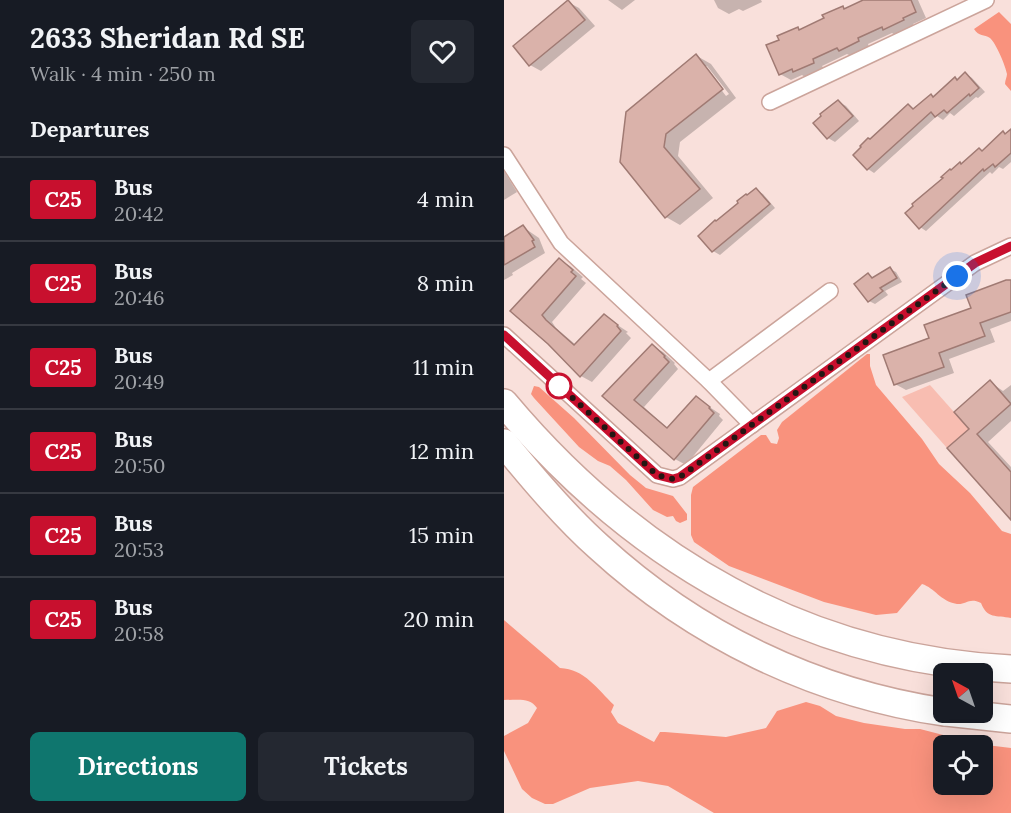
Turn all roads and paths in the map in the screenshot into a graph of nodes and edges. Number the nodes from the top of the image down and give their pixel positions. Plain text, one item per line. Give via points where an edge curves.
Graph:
1 (986, 0) edge
2 (770, 102) dead end
3 (504, 155) edge
4 (1011, 246) edge
5 (830, 291) dead end
6 (504, 335) edge
7 (709, 381) junction
8 (504, 403) edge
9 (752, 425) junction
10 (504, 443) edge
11 (1011, 669) edge
12 (933, 710) edge
13 (993, 718) edge
14 (1011, 719) edge

1 - 2 street
3 - 7 street via 561,243
4 - 9 street via 975,263
5 - 7 street
6 - 9 street via 657,475 680,477
7 - 9 street
8 - 11 highway via 607,509 646,540 725,589 800,624 875,648 945,663
10 - 12 highway via 600,548 658,596 718,634 789,669 837,687
13 - 14 highway

